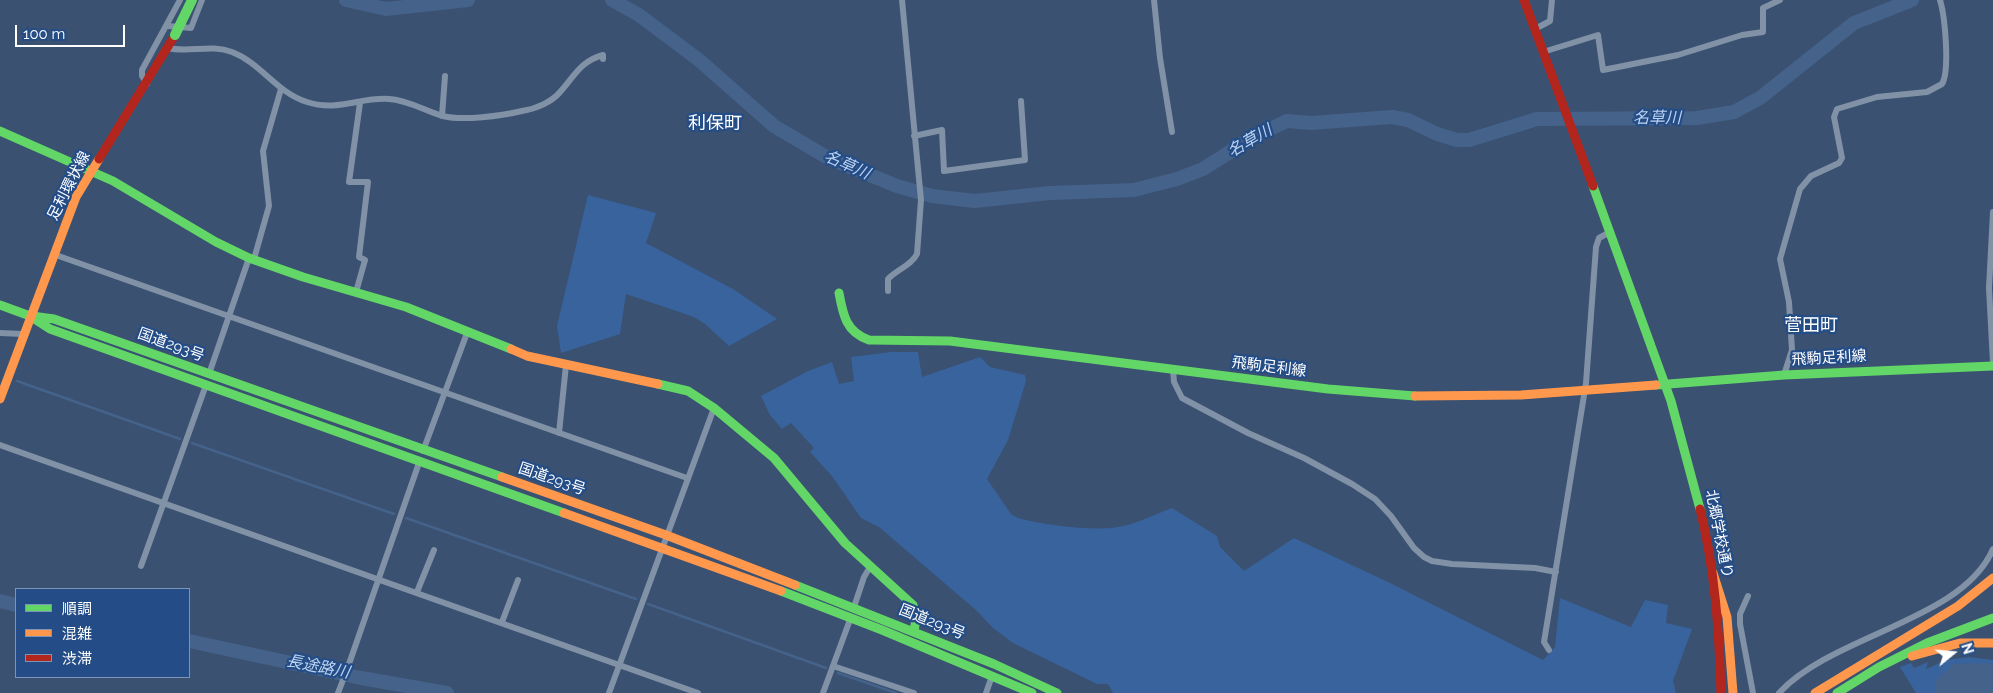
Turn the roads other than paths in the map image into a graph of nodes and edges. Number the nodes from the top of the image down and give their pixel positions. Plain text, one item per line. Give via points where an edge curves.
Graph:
1 (180, 0) edge
2 (192, 0) edge
3 (202, 0) edge
4 (902, 0) edge
5 (1154, 0) edge
6 (1524, 0) edge
7 (1552, 0) edge
8 (1780, 0) edge
9 (1941, 2) edge
10 (168, 26) junction
11 (1535, 29) junction
12 (168, 48) junction
13 (1543, 52) junction
14 (603, 60) dead end
15 (446, 76) dead end
16 (147, 84) junction
17 (281, 89) junction
18 (1021, 101) dead end
19 (360, 103) junction
20 (442, 116) junction
21 (0, 131) edge
22 (1172, 132) dead end
23 (914, 136) junction
24 (92, 170) junction
25 (1993, 212) edge
26 (1610, 232) junction
27 (53, 254) junction
28 (251, 258) junction
29 (888, 290) dead end
30 (356, 292) junction
31 (838, 293) dead end
32 (0, 305) edge
33 (30, 316) junction
34 (230, 316) junction
35 (0, 333) edge
36 (467, 333) junction
37 (23, 334) junction
38 (1993, 364) edge
39 (566, 365) junction
40 (1174, 370) junction
41 (1784, 375) junction
42 (207, 380) junction
43 (1667, 385) junction
44 (1585, 390) junction
45 (443, 392) junction
46 (0, 399) edge
47 (714, 408) junction
48 (559, 433) junction
49 (0, 445) edge
50 (423, 450) junction
51 (419, 462) junction
52 (686, 478) junction
53 (163, 503) junction
54 (666, 535) junction
55 (663, 546) junction
56 (434, 550) dead end
57 (1993, 550) edge
58 (141, 566) dead end
59 (870, 567) junction
60 (1556, 572) junction
61 (1713, 573) junction
62 (377, 578) junction
63 (1993, 578) edge
64 (518, 580) dead end
65 (417, 592) junction
66 (1748, 596) dead end
67 (854, 607) junction
68 (1993, 611) edge
69 (851, 618) junction
70 (1993, 618) edge
71 (502, 622) junction
72 (914, 631) junction
73 (1993, 643) edge
74 (1897, 644) junction
75 (1549, 650) dead end
76 (1893, 660) junction
77 (349, 664) dead end
78 (618, 665) junction
79 (833, 666) junction
80 (992, 676) junction
81 (342, 680) dead end
82 (338, 693) edge
83 (609, 693) edge
84 (698, 693) edge
85 (823, 693) edge
86 (914, 693) edge
87 (986, 693) edge
88 (1032, 693) edge
89 (1057, 693) edge
90 (1721, 693) edge
91 (1733, 693) edge
92 (1753, 693) edge
93 (1779, 693) edge
94 (1815, 693) edge
95 (1837, 693) edge

1 - 10 street
2 - 12 main road, 足利環状線, bridge
3 - 10 street via 191,28
4 - 23 street
5 - 22 street
6 - 11 main road
7 - 11 street via 1550,21
8 - 13 street via 1763,8 1763,32 1742,35 1678,55 1603,70 1598,35
9 - 41 street via 1945,19 1946,72 1942,84 1927,92 1877,96 1837,109 1834,117 1842,158 1839,163 1811,176 1800,188 1780,260 1789,302 1792,350
10 - 16 street via 142,70
11 - 13 main road
12 - 16 main road, 足利環状線
12 - 17 street via 204,47 231,51
13 - 26 main road
14 - 20 street via 603,55 582,64 560,92 535,108 454,119
15 - 20 street
16 - 24 main road, 足利環状線
17 - 19 street via 307,102 332,106
17 - 28 street via 263,151 269,206
18 - 23 street via 1025,160 944,171 942,130
19 - 20 street via 390,99
19 - 30 street via 349,182 368,182 359,257 366,260
21 - 24 main road
23 - 29 street via 921,200 917,254 913,262 888,279
24 - 27 main road, 足利環状線 via 76,197
24 - 28 main road via 216,242
25 - 38 street via 1988,288
26 - 43 main road
26 - 44 street via 1599,238 1596,247
27 - 33 main road, 足利環状線
27 - 34 street
28 - 30 main road
28 - 34 street
30 - 36 main road via 406,307
31 - 40 main road, 飛駒足利線 via 850,331 869,340 950,341
32 - 33 main road, 国道293号
33 - 37 main road, 足利環状線
33 - 42 main road, 国道293号 via 54,319
34 - 42 street
34 - 45 street
35 - 37 street
36 - 39 main road via 527,356
36 - 45 street
37 - 46 main road, 足利環状線
38 - 41 main road, 飛駒足利線
39 - 47 main road via 678,388
39 - 48 street
40 - 44 main road, 飛駒足利線 via 1410,396 1521,395
40 - 60 street via 1174,382 1182,398 1352,484 1375,499 1414,548 1432,561
41 - 43 main road, 飛駒足利線
42 - 50 main road, 国道293号
42 - 51 main road, 国道293号
42 - 53 street
43 - 44 main road, 飛駒足利線
43 - 61 main road, 北郷学校通り via 1698,498
44 - 60 street
45 - 48 street
45 - 50 street
47 - 52 street
47 - 59 main road via 774,458 845,543
48 - 52 street
49 - 53 street
50 - 51 street
50 - 54 main road, 国道293号
51 - 55 main road, 国道293号
51 - 62 street
52 - 54 street
53 - 58 street
53 - 62 street
54 - 55 street
54 - 67 main road, 国道293号
55 - 69 main road, 国道293号
55 - 78 street
56 - 65 street
57 - 93 street via 1975,577 1952,595 1808,668
59 - 67 street
59 - 72 main road via 913,606
60 - 75 street via 1544,642
61 - 90 main road, 北郷学校通り
61 - 91 main road via 1726,617
62 - 65 street
62 - 77 street
63 - 74 main road via 1970,598
64 - 71 street
65 - 71 street
66 - 92 street via 1740,614 1740,624
67 - 69 street
67 - 72 main road, 国道293号
68 - 74 main road
69 - 79 street
69 - 80 main road, 国道293号
70 - 76 main road via 1927,643
71 - 78 street
72 - 89 main road, 国道293号
73 - 76 main road via 1960,644
74 - 94 main road
76 - 95 main road
78 - 83 street
78 - 84 street
79 - 85 street
79 - 86 street
80 - 87 street
80 - 88 main road, 国道293号
81 - 82 street

